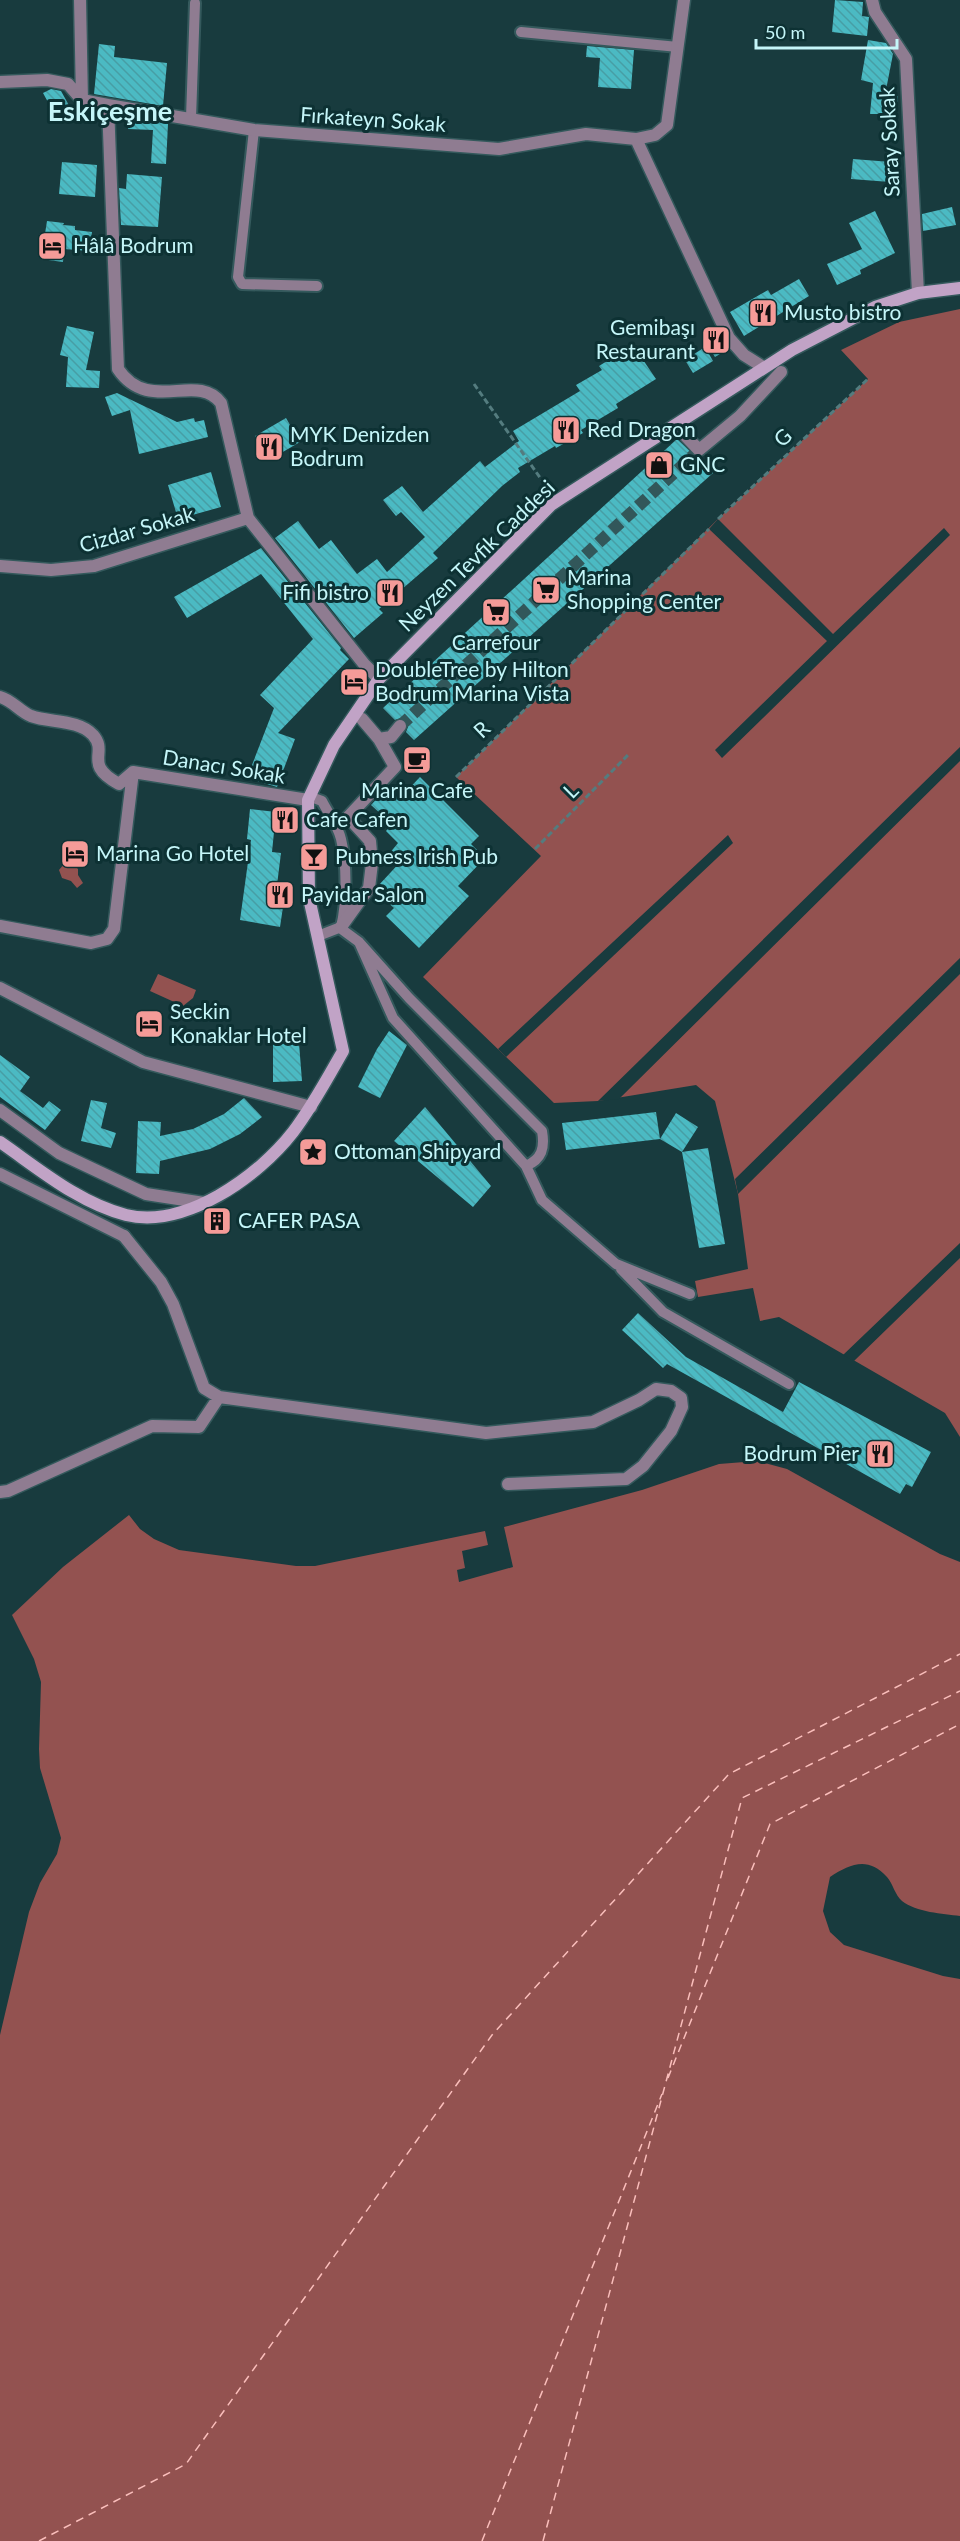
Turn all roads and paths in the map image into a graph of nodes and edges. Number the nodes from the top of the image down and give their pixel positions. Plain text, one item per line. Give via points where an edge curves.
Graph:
1 (80, 0) edge
2 (684, 0) edge
3 (872, 0) edge
4 (195, 3) dead end
5 (521, 32) dead end
6 (678, 47) junction
7 (0, 82) edge
8 (82, 100) junction
9 (108, 105) junction
10 (191, 118) junction
11 (254, 130) junction
12 (636, 139) junction
13 (317, 286) dead end
14 (960, 288) edge
15 (918, 293) junction
16 (764, 367) junction
17 (781, 372) dead end
18 (869, 378) dead end
19 (474, 384) dead end
20 (680, 430) dead end
21 (560, 499) junction
22 (248, 518) junction
23 (718, 519) dead end
24 (709, 528) dead end
25 (0, 566) edge
26 (379, 679) junction
27 (0, 697) edge
28 (362, 719) dead end
29 (400, 726) tunnel mouth
30 (379, 739) junction
31 (628, 755) dead end
32 (133, 772) junction
33 (456, 777) dead end
34 (309, 799) junction
35 (534, 849) dead end
36 (0, 926) edge
37 (341, 928) junction
38 (318, 936) junction
39 (359, 942) junction
40 (0, 988) edge
41 (311, 1107) junction
42 (0, 1110) edge
43 (0, 1142) edge
44 (526, 1166) junction
45 (0, 1174) edge
46 (204, 1203) junction
47 (616, 1264) junction
48 (690, 1294) dead end
49 (789, 1384) dead end
50 (219, 1397) junction
51 (508, 1484) dead end
52 (0, 1492) edge

1 - 8 street
2 - 6 street, Fırkateyn Sokak
3 - 15 street, Saray Sokak via 875,12 906,59
4 - 10 lane
5 - 6 lane
6 - 12 street, Fırkateyn Sokak via 667,125 655,135
7 - 8 street via 47,80 68,84
8 - 9 street, Fırkateyn Sokak
9 - 10 street, Fırkateyn Sokak
9 - 22 street via 118,369 126,381 138,388 160,393 205,390 216,396 221,403
10 - 11 street, Fırkateyn Sokak
11 - 12 street, Fırkateyn Sokak via 499,149 586,134
11 - 13 lane via 238,277 243,284
12 - 16 street via 729,338 744,355
14 - 15 main road, Neyzen Tevfik Caddesi
15 - 16 main road, Neyzen Tevfik Caddesi via 875,307
16 - 21 main road, Neyzen Tevfik Caddesi
17 - 20 street via 740,416 699,450
18 - 23 path, G
19 - 21 path via 541,479
21 - 26 main road, Neyzen Tevfik Caddesi
22 - 25 street, Cizdar Sokak via 94,566 51,570
22 - 26 street
24 - 33 path, R
26 - 34 main road, Neyzen Tevfik Caddesi via 334,745
27 - 32 street via 20,711 89,732 98,745 97,761 104,776 119,784
28 - 30 street
29 - 30 street via 390,737
30 - 37 street via 395,767 348,818 370,841 372,863 369,888
31 - 35 path, L
32 - 34 street, Danacı Sokak
32 - 36 street via 114,929 107,939 91,943
34 - 37 lane via 322,801 341,838 345,911
34 - 38 main road, Neyzen Tevfik Caddesi via 309,898
37 - 38 lane
37 - 39 lane
38 - 41 main road, Neyzen Tevfik Caddesi via 343,1051
39 - 44 lane via 393,1018
39 - 44 lane via 409,998 542,1131 545,1146 535,1162
40 - 41 street via 143,1062
41 - 46 main road, Neyzen Tevfik Caddesi via 260,1168
42 - 46 street via 59,1153 146,1194
43 - 46 main road, Neyzen Tevfik Caddesi via 77,1194 123,1214 147,1219 170,1216
44 - 47 lane via 542,1200
45 - 50 street via 124,1236 161,1282 204,1388
47 - 48 lane
47 - 49 lane via 663,1312
50 - 51 street via 486,1433 593,1422 656,1389 671,1391 681,1398 682,1407 671,1431 651,1457 626,1479
50 - 52 street via 199,1427 152,1426

